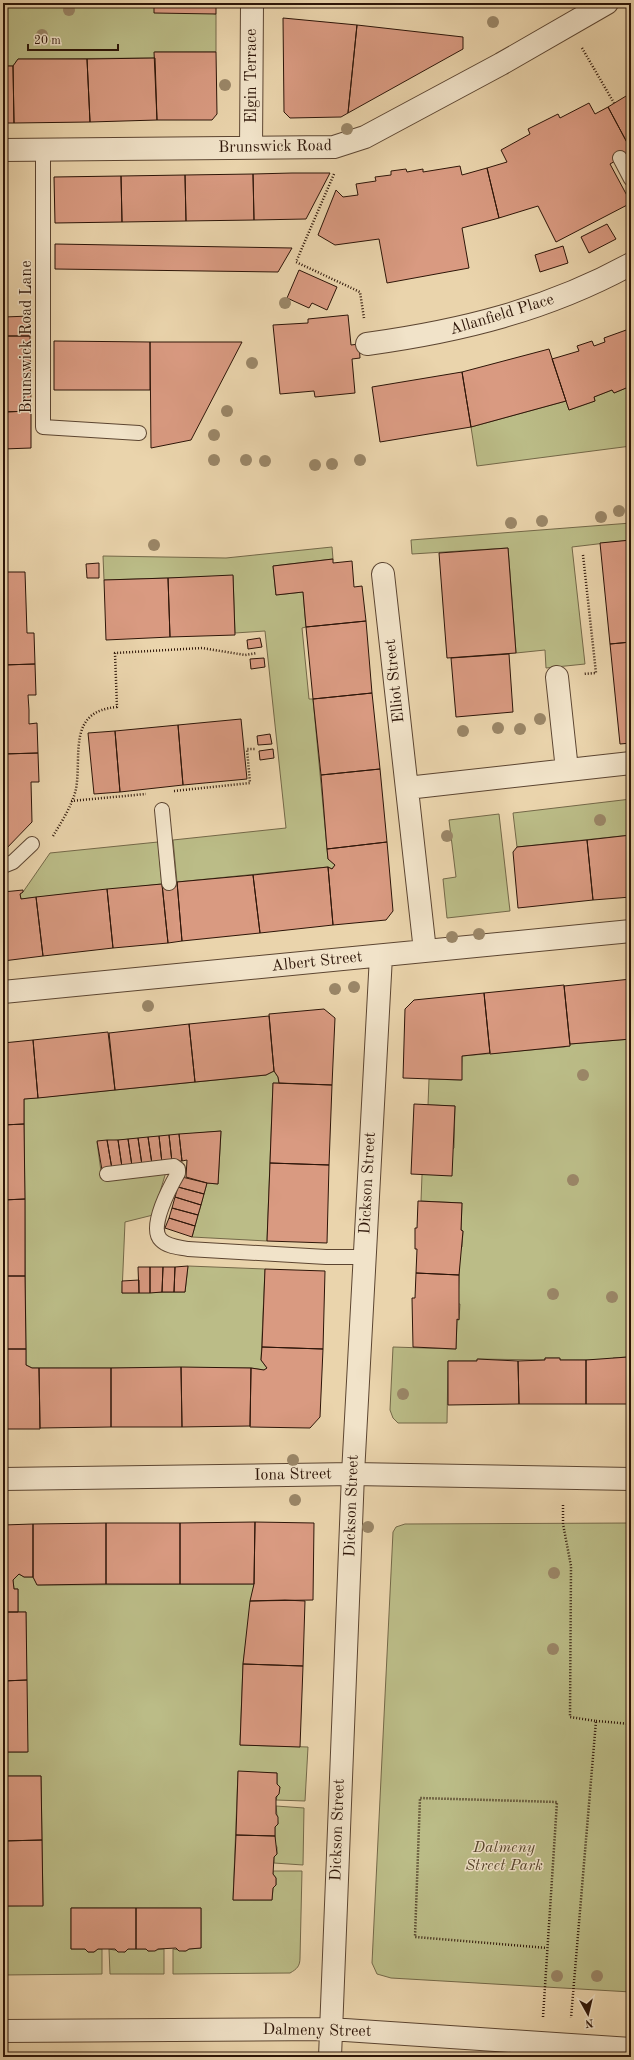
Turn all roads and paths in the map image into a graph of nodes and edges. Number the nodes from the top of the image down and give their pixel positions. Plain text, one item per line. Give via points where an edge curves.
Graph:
1 (252, 3) edge
2 (607, 3) edge
3 (568, 24) junction
4 (614, 103) dead end
5 (348, 144) junction
6 (251, 148) junction
7 (3, 150) edge
8 (43, 150) junction
9 (620, 158) dead end
10 (631, 179) edge
11 (631, 264) edge
12 (360, 292) dead end
13 (367, 344) dead end
14 (139, 433) dead end
15 (583, 555) dead end
16 (383, 574) dead end
17 (257, 654) dead end
18 (557, 677) joint
19 (256, 749) dead end
20 (631, 763) edge
21 (567, 770) junction
22 (407, 788) junction
23 (172, 791) dead end
24 (149, 793) dead end
25 (71, 801) junction
26 (162, 810) dead end
27 (50, 839) dead end
28 (32, 844) dead end
29 (3, 866) edge
30 (169, 883) dead end
31 (631, 931) edge
32 (425, 952) junction
33 (381, 956) junction
34 (3, 992) edge
35 (107, 1174) dead end
36 (363, 1257) junction
37 (353, 1474) junction
38 (631, 1478) edge
39 (3, 1479) edge
40 (563, 1524) dead end
41 (596, 1721) junction
42 (631, 1724) edge
43 (547, 1948) junction
44 (330, 2029) junction
45 (3, 2031) edge
46 (541, 2042) junction
47 (569, 2045) junction
48 (631, 2048) edge
49 (330, 2057) edge

1 - 6 street, Elgin Terrace
2 - 3 street, Brunswick Road
3 - 4 path
3 - 5 street, Brunswick Road via 501,64
5 - 6 street, Brunswick Road via 334,147
5 - 12 path via 296,262
6 - 8 street, Brunswick Road
7 - 8 street, Brunswick Road
8 - 14 lane, Brunswick Road Lane via 44,427
9 - 10 lane
11 - 13 street, Allanfield Place via 578,291 515,314 458,329
15 - 18 path via 596,673
16 - 22 street, Elliot Street
17 - 25 path via 245,655 202,648 115,653 117,707 99,711 87,718 82,727 78,741 76,789
18 - 21 street
19 - 23 path via 247,749 250,784
20 - 21 street
21 - 22 street
22 - 32 street, Elliot Street
24 - 25 path
25 - 27 path
26 - 30 lane
28 - 29 lane via 13,862
31 - 32 street, Albert Street
32 - 33 street, Albert Street
33 - 34 street, Albert Street
33 - 36 street, Dickson Street
35 - 36 lane via 174,1166 178,1169 156,1224 158,1237 167,1244 188,1248
36 - 37 street, Dickson Street
37 - 38 street, Iona Street
37 - 39 street, Iona Street
37 - 44 street, Dickson Street
40 - 41 path via 571,1566 570,1717
41 - 42 path
41 - 47 path
43 - 43 path via 415,1937 420,1798 557,1802
43 - 46 path
44 - 45 street, Dalmeny Street
44 - 46 street, Dalmeny Street
44 - 49 street, Dickson Street
46 - 47 street, Dalmeny Street
47 - 48 street, Dalmeny Street

